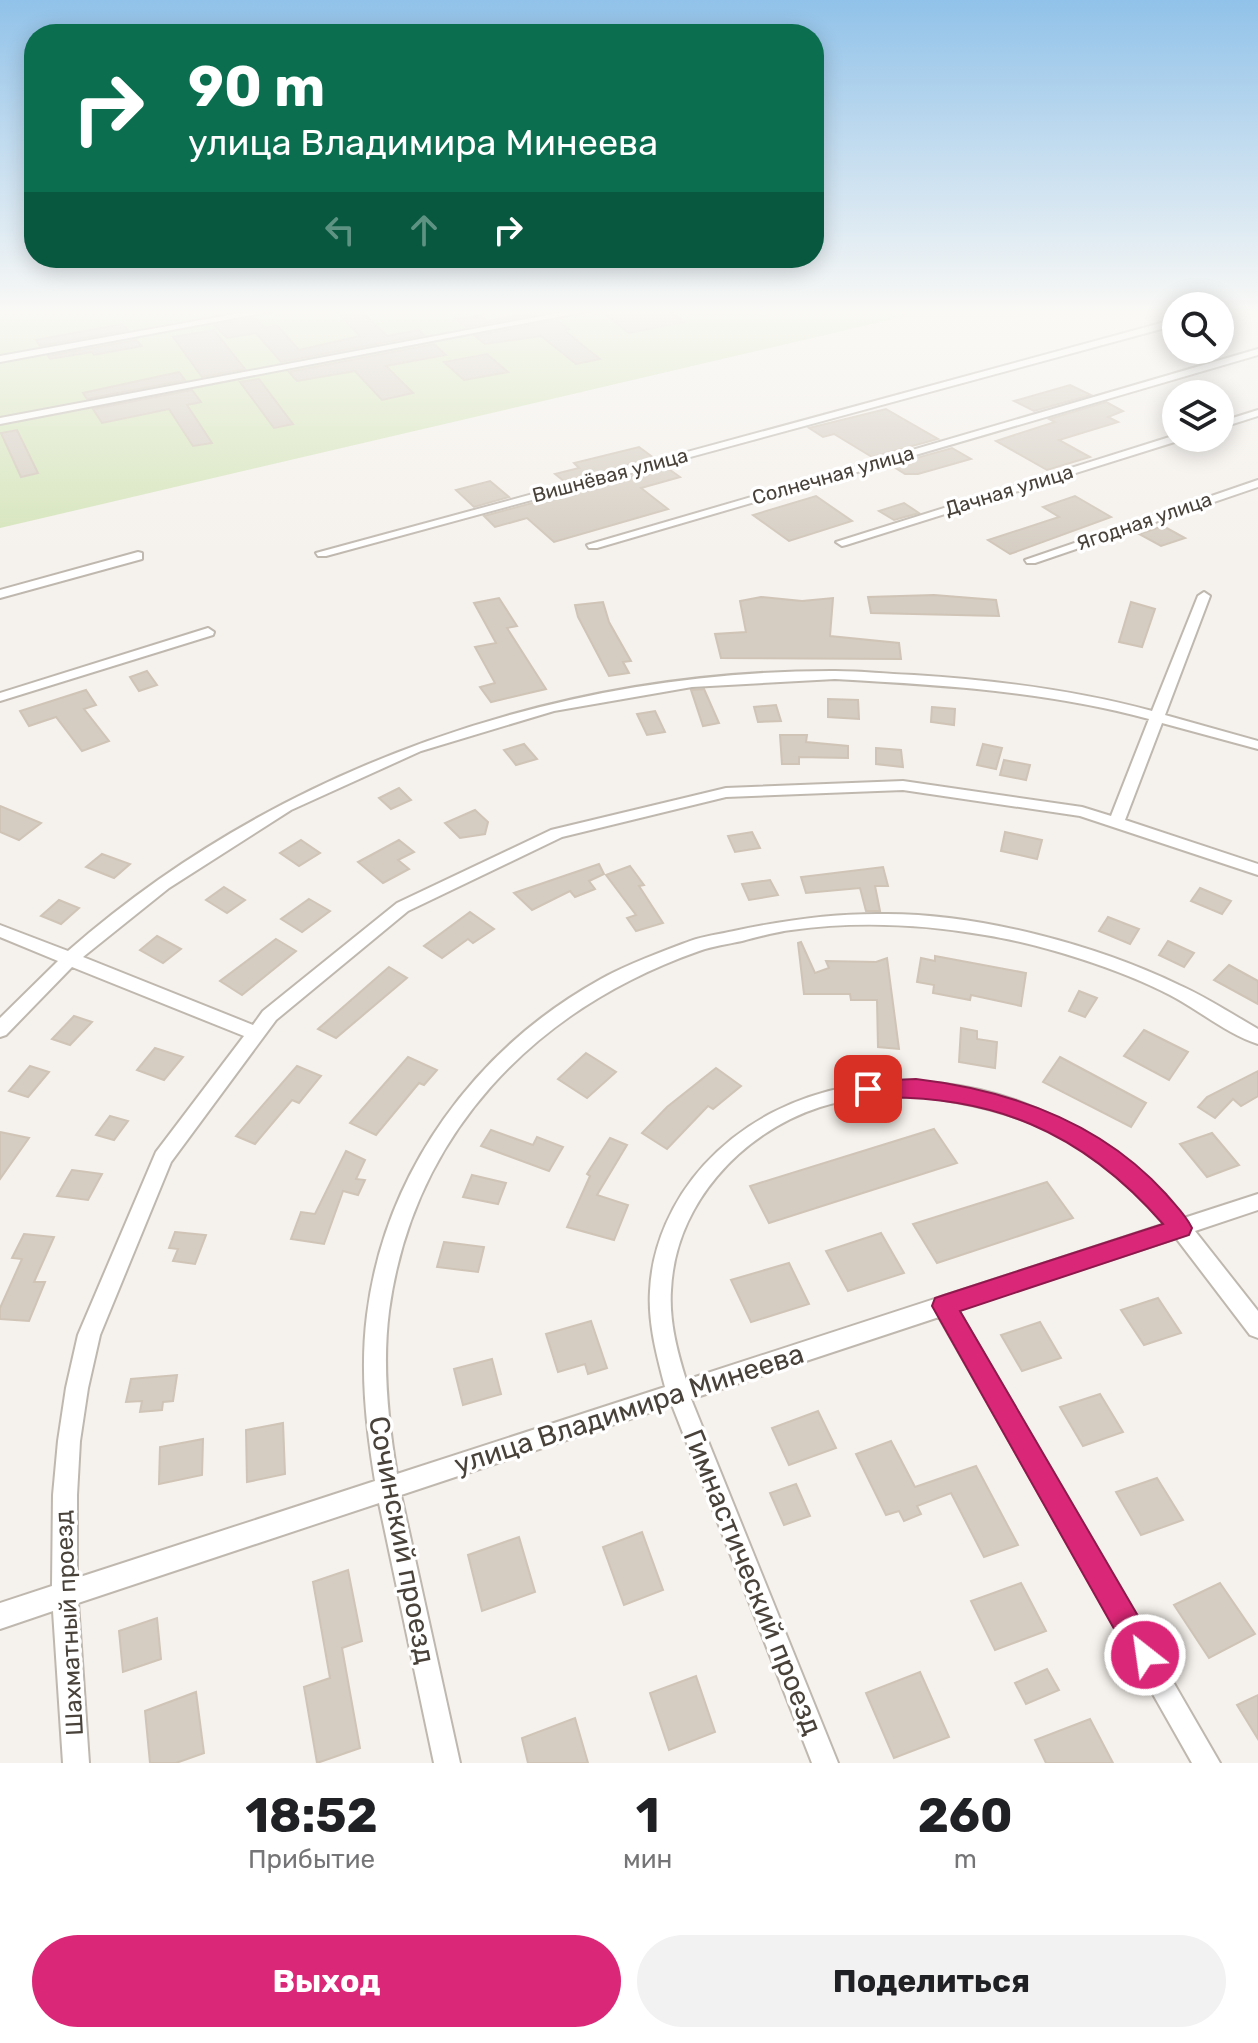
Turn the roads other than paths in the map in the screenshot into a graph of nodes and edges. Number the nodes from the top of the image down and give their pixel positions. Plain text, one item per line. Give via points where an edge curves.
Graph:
1 (153, 392) edge
2 (916, 392) edge
3 (1119, 392) edge
4 (1258, 413) edge
5 (0, 421) edge
6 (1234, 421) edge
7 (1162, 443) edge
8 (1258, 483) edge
9 (842, 542) dead end
10 (593, 545) dead end
11 (322, 553) dead end
12 (138, 556) dead end
13 (1031, 560) dead end
14 (0, 594) edge
15 (1204, 596) dead end
16 (208, 632) dead end
17 (0, 697) edge
18 (1155, 715) junction
19 (1258, 745) edge
20 (1117, 821) junction
21 (1258, 870) edge
22 (0, 931) edge
23 (70, 959) junction
24 (0, 1030) edge
25 (253, 1032) junction
26 (1258, 1037) edge
27 (1258, 1202) edge
28 (1181, 1228) junction
29 (944, 1306) junction
30 (1258, 1328) edge
31 (678, 1393) junction
32 (387, 1489) junction
33 (63, 1596) junction
34 (0, 1616) edge
35 (76, 1763) edge
36 (447, 1763) edge
37 (825, 1763) edge
38 (1207, 1763) edge

1 - 5 street
2 - 11 street, Вишнёвая улица
3 - 10 street, Солнечная улица
4 - 6 street
7 - 9 street, Дачная улица
8 - 13 street, Ягодная улица
12 - 14 street
15 - 18 street
16 - 17 street
18 - 19 street
18 - 20 street
18 - 23 street via 1009,686 867,674 728,678 591,697 457,732 325,786 195,860
20 - 21 street, Шахматный проезд
20 - 25 street, Шахматный проезд via 997,795 880,784 766,787 653,805 545,836 441,884 343,949
22 - 23 street
23 - 24 street
23 - 25 street
25 - 33 street, Шахматный проезд via 174,1137 111,1265 71,1418 62,1504
26 - 32 street, Сочинский проезд via 1200,1002 1114,964 1027,937 939,922 853,919 770,927 689,947 613,979 544,1023 483,1080 433,1150 413,1189 384,1278 376,1327 377,1433
27 - 28 street, улица Владимира Минеева
28 - 29 street, улица Владимира Минеева
28 - 30 street, Гимнастический проезд
28 - 31 street, Гимнастический проезд via 1145,1187 1105,1154 1061,1127 1013,1107 964,1093 916,1088 868,1089 822,1098 780,1114 742,1138 710,1167 684,1204 668,1246 660,1292 663,1341
29 - 31 street, улица Владимира Минеева
29 - 38 street
31 - 32 street, улица Владимира Минеева
31 - 37 street, Гимнастический проезд
32 - 33 street, улица Владимира Минеева
32 - 36 street, Сочинский проезд
33 - 34 street, улица Владимира Минеева
33 - 35 street, Шахматный проезд

